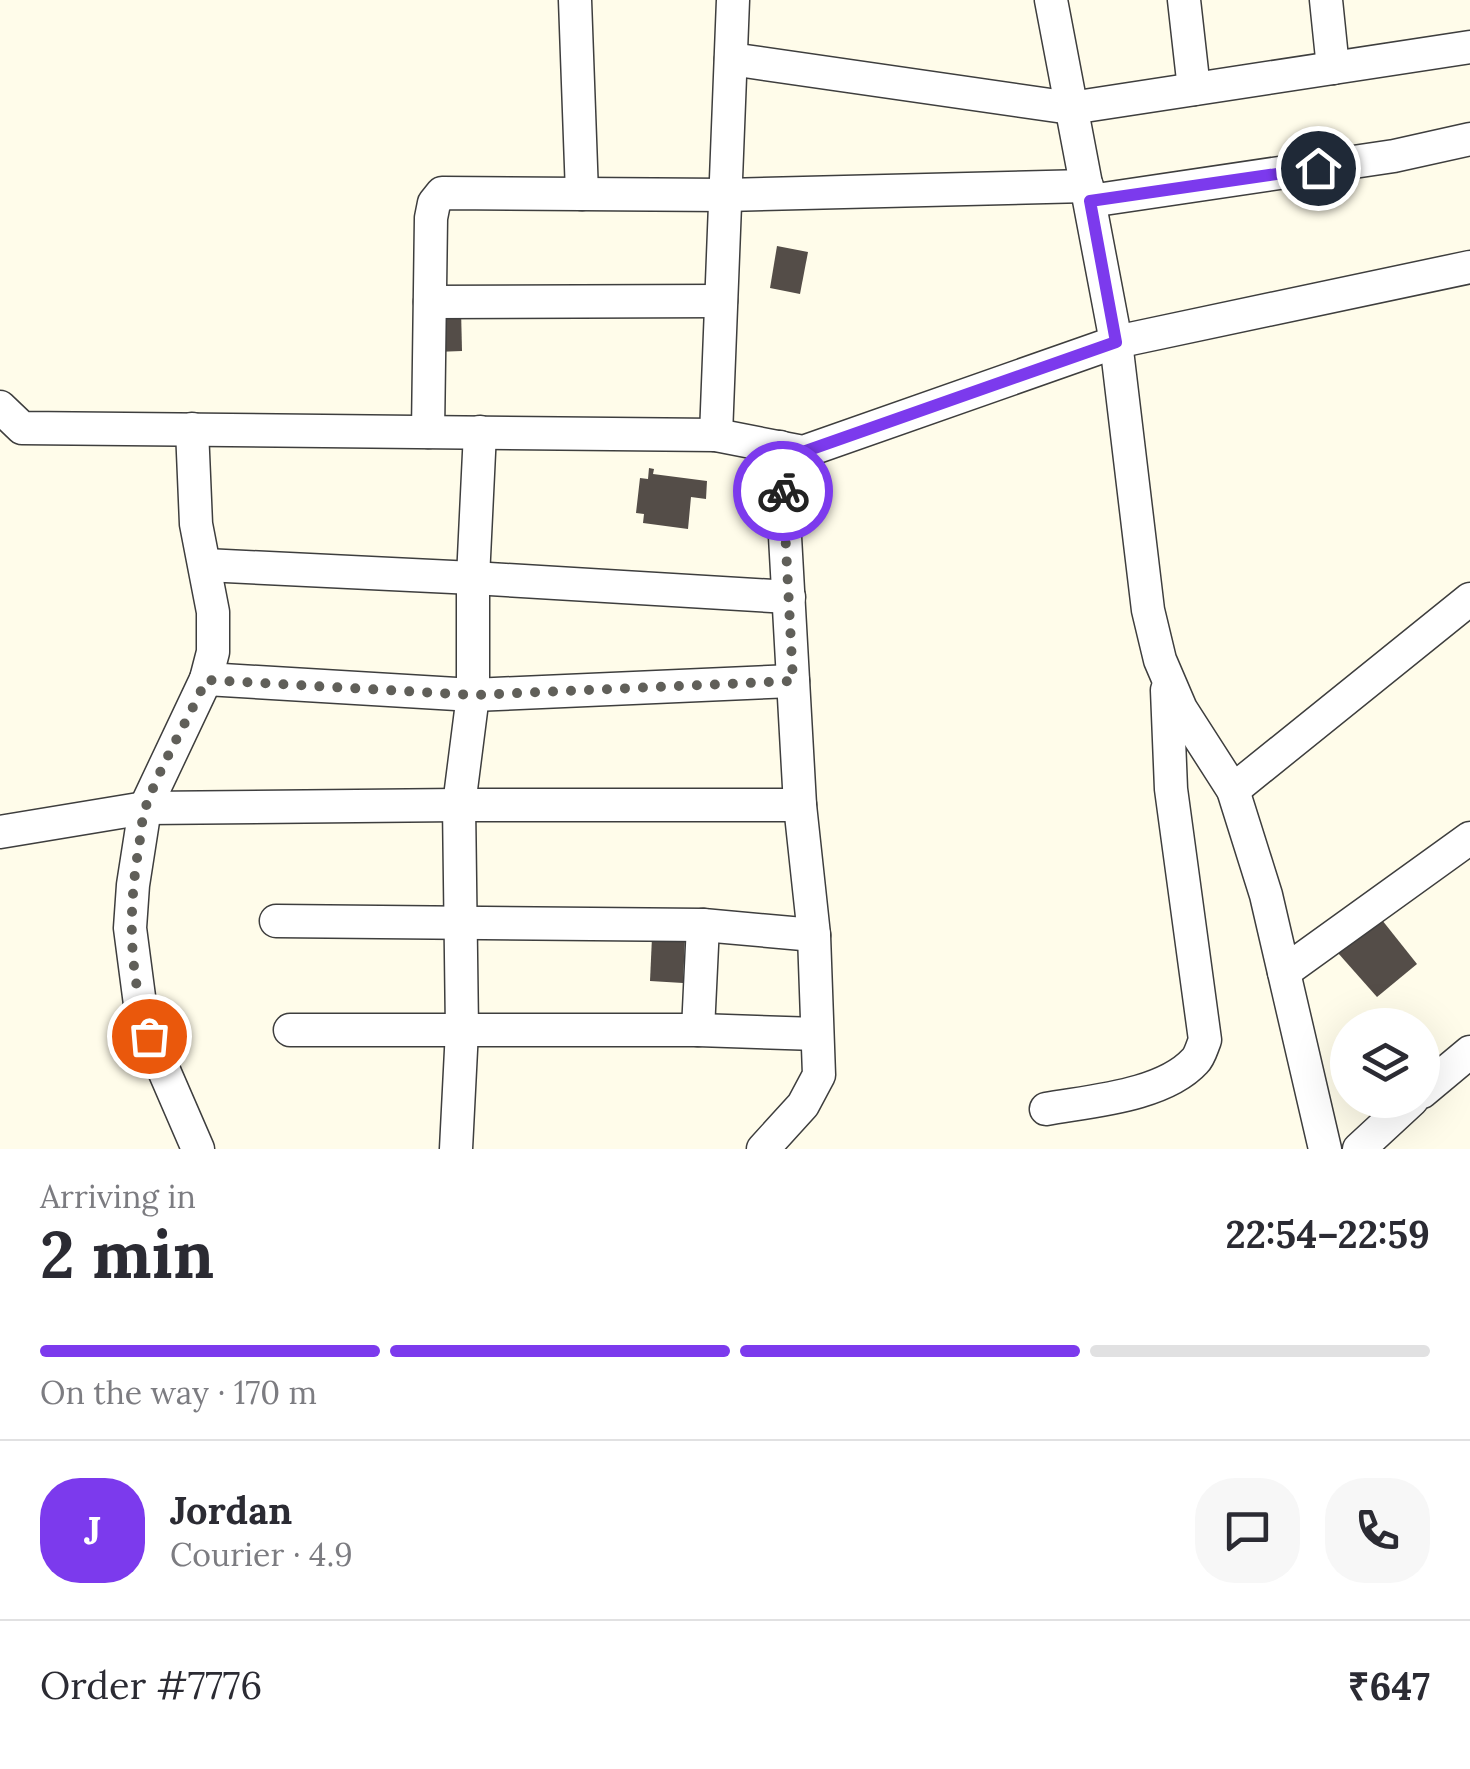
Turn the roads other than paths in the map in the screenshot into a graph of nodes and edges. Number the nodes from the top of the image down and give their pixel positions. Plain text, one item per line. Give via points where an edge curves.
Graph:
1 (576, 0) edge
2 (733, 0) edge
3 (1050, 0) edge
4 (1184, 0) edge
5 (1326, 0) edge
6 (1470, 47) edge
7 (731, 59) junction
8 (1333, 68) junction
9 (1194, 89) junction
10 (1071, 108) junction
11 (1470, 140) edge
12 (582, 194) junction
13 (1088, 194) junction
14 (726, 196) junction
15 (1470, 267) edge
16 (721, 301) junction
17 (430, 302) junction
18 (1116, 342) junction
19 (0, 407) edge
20 (192, 430) junction
21 (428, 432) junction
22 (480, 432) junction
23 (716, 435) junction
24 (780, 447) junction
25 (205, 565) junction
26 (473, 578) junction
27 (789, 596) junction
28 (1470, 599) edge
29 (1167, 676) junction
30 (206, 680) junction
31 (793, 681) junction
32 (474, 695) junction
33 (1233, 790) junction
34 (459, 805) junction
35 (800, 805) junction
36 (145, 808) junction
37 (0, 832) edge
38 (1470, 838) edge
39 (276, 921) dead end
40 (461, 923) junction
41 (703, 925) junction
42 (814, 935) junction
43 (1284, 972) junction
44 (290, 1030) dead end
45 (462, 1030) junction
46 (698, 1030) junction
47 (817, 1034) junction
48 (1470, 1052) edge
49 (1440, 1077) edge
50 (1046, 1109) dead end
51 (1397, 1118) edge
52 (1374, 1146) edge
53 (198, 1149) edge
54 (456, 1149) edge
55 (763, 1149) edge
56 (1324, 1149) edge

1 - 12 street
2 - 7 street
3 - 10 street
4 - 9 street
5 - 8 street
6 - 8 street
7 - 10 street
7 - 14 street
8 - 9 street
9 - 10 street
10 - 13 street
11 - 13 street via 1394,156
12 - 14 street
12 - 17 street via 442,193 431,218
13 - 14 street
13 - 18 street
14 - 16 street
15 - 18 street
16 - 17 street
16 - 23 street
17 - 21 street
18 - 24 street via 803,452
18 - 29 street via 1148,610
19 - 20 street via 22,428
20 - 21 street
20 - 25 street via 196,524
21 - 22 street
22 - 23 street
22 - 26 street
23 - 24 street
24 - 27 street
25 - 26 street
25 - 30 street via 214,652
26 - 27 street
26 - 32 street
27 - 31 street
28 - 33 street
29 - 33 street
29 - 50 street via 1171,790 1205,1040 1196,1060 1136,1094
30 - 32 street
30 - 36 street
31 - 32 street
31 - 35 street
32 - 34 street
33 - 43 street
34 - 35 street
34 - 36 street
34 - 40 street
35 - 42 street
36 - 37 street
36 - 53 street via 133,884 134,969 149,1036
38 - 43 street
39 - 40 street
40 - 41 street
40 - 45 street
41 - 42 street
41 - 46 street
42 - 47 street
43 - 56 street
44 - 45 street
45 - 46 street
45 - 54 street
46 - 47 street
47 - 55 street via 818,1075 803,1105
48 - 49 street
51 - 52 street

